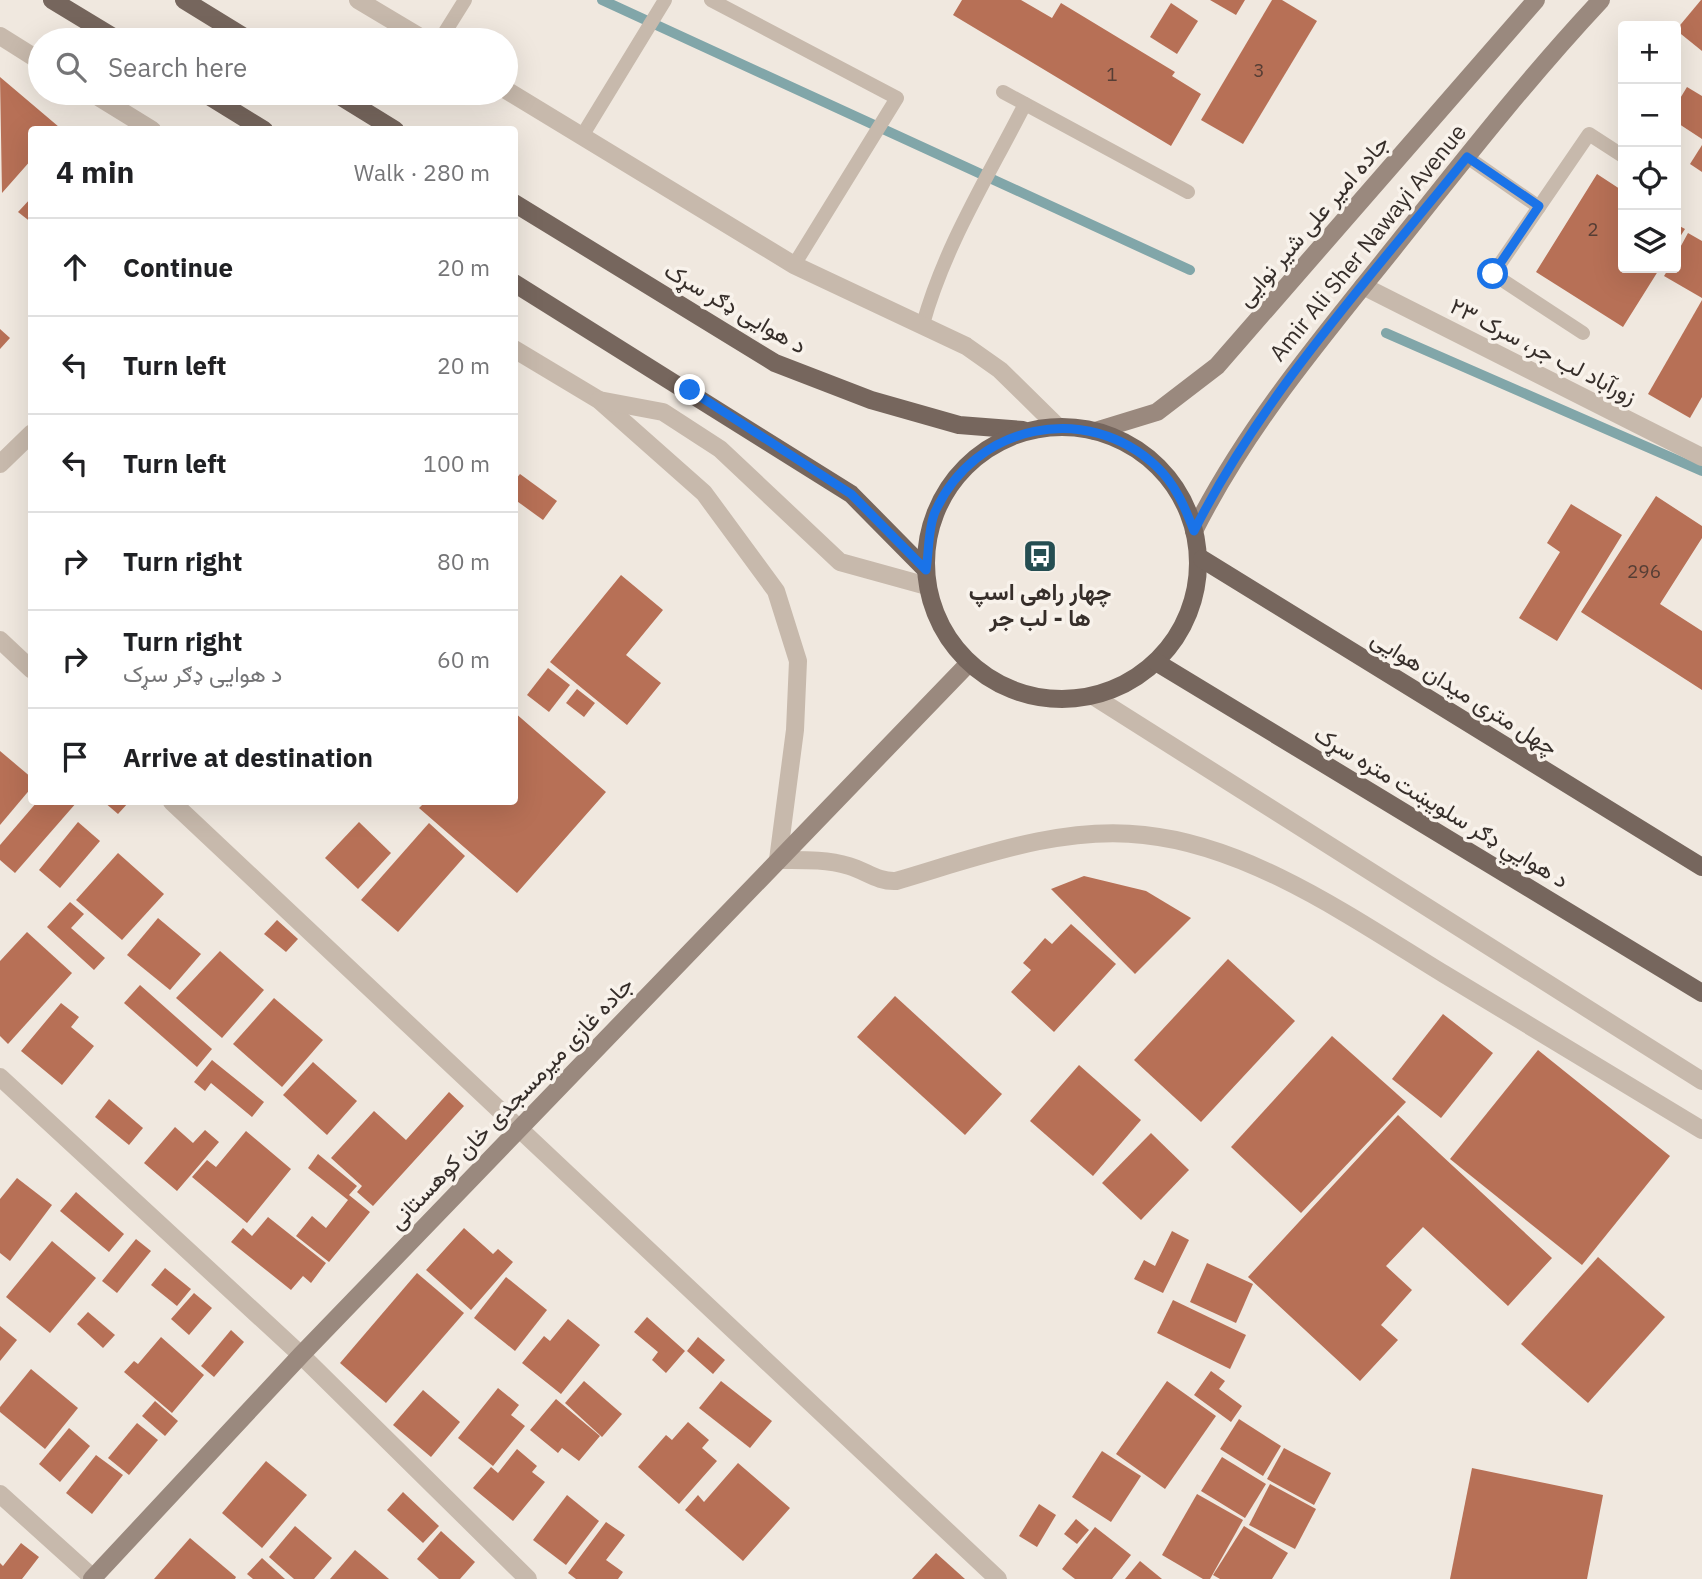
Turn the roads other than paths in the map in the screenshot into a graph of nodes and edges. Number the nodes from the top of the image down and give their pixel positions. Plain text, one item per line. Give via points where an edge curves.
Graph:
1 (52, 0) edge
2 (184, 0) edge
3 (358, 0) edge
4 (465, 0) edge
5 (711, 0) edge
6 (1536, 0) edge
7 (1601, 0) edge
8 (663, 5) edge
9 (98, 28) edge
10 (230, 28) edge
11 (405, 28) edge
12 (448, 28) edge
13 (0, 36) edge
14 (28, 54) edge
15 (1003, 92) dead end
16 (518, 97) edge
17 (1025, 104) junction
18 (111, 105) edge
19 (223, 105) edge
20 (354, 105) edge
21 (146, 126) edge
22 (258, 126) edge
23 (389, 126) edge
24 (582, 136) junction
25 (1618, 153) edge
26 (1467, 157) junction
27 (1188, 192) dead end
28 (518, 205) edge
29 (1539, 206) junction
30 (794, 265) junction
31 (518, 286) edge
32 (1363, 286) junction
33 (923, 324) junction
34 (1583, 333) dead end
35 (518, 351) edge
36 (599, 400) junction
37 (1058, 427) junction
38 (1030, 430) junction
39 (1095, 431) junction
40 (28, 437) edge
41 (1702, 457) edge
42 (0, 464) edge
43 (1194, 531) junction
44 (1202, 559) junction
45 (927, 578) junction
46 (0, 640) edge
47 (1156, 662) junction
48 (969, 663) junction
49 (28, 666) edge
50 (1093, 696) junction
51 (175, 805) edge
52 (778, 860) junction
53 (1702, 867) edge
54 (1702, 993) edge
55 (0, 1077) edge
56 (1702, 1081) edge
57 (519, 1127) junction
58 (1702, 1130) edge
59 (301, 1354) junction
60 (0, 1494) edge
61 (92, 1578) edge
62 (528, 1579) edge
63 (998, 1579) edge

1 - 9 main road
2 - 10 main road
3 - 11 street
4 - 12 lane
5 - 30 lane via 897,98
6 - 39 main road, جاده امیر علی شیر نوایی via 1217,366 1157,412
7 - 26 main road, Amir Ali Sher Nawayi Avenue
8 - 24 lane
13 - 14 street
15 - 17 lane
16 - 24 street
17 - 27 lane
17 - 33 lane via 971,204 934,285
18 - 21 street
19 - 22 main road
20 - 23 main road
24 - 30 street
25 - 29 lane via 1589,134
26 - 29 lane
26 - 32 main road, Amir Ali Sher Nawayi Avenue
28 - 38 main road, د هوایی ډګر سړک via 775,363 872,400 958,425
29 - 34 lane via 1493,274
30 - 33 street
31 - 45 main road via 851,494
32 - 41 street, زورآباد لب جر، سرک ۲۳
32 - 43 main road, Amir Ali Sher Nawayi Avenue via 1274,398 1220,479
33 - 37 street via 1000,370
35 - 36 street
36 - 45 street via 663,412 720,449 839,562
36 - 52 street via 704,493 776,591 798,661 795,730
37 - 38 main road
37 - 39 main road
38 - 45 main road via 979,454 953,481 934,514
39 - 43 main road via 1129,445 1158,467 1180,497
40 - 42 street
43 - 44 main road
44 - 47 main road via 1179,634
44 - 53 main road, چهل متری میدان هوایی
45 - 48 main road via 942,628
46 - 49 street
47 - 50 main road via 1127,683
47 - 54 main road, د هوايي ډګر سلویښت متره سړک
48 - 50 main road via 1006,688 1049,699
48 - 52 main road, جاده غازی میرمسجدی خان کوهستانی
50 - 56 street
51 - 57 street
52 - 57 main road, جاده غازی میرمسجدی خان کوهستانی
52 - 58 street via 828,860 884,881 1081,835 1143,834 1207,846 1323,901
55 - 59 street
57 - 59 main road, جاده غازی میرمسجدی خان کوهستانی
57 - 63 street
59 - 61 main road, جاده غازی میرمسجدی خان کوهستانی
59 - 62 street
60 - 61 street

